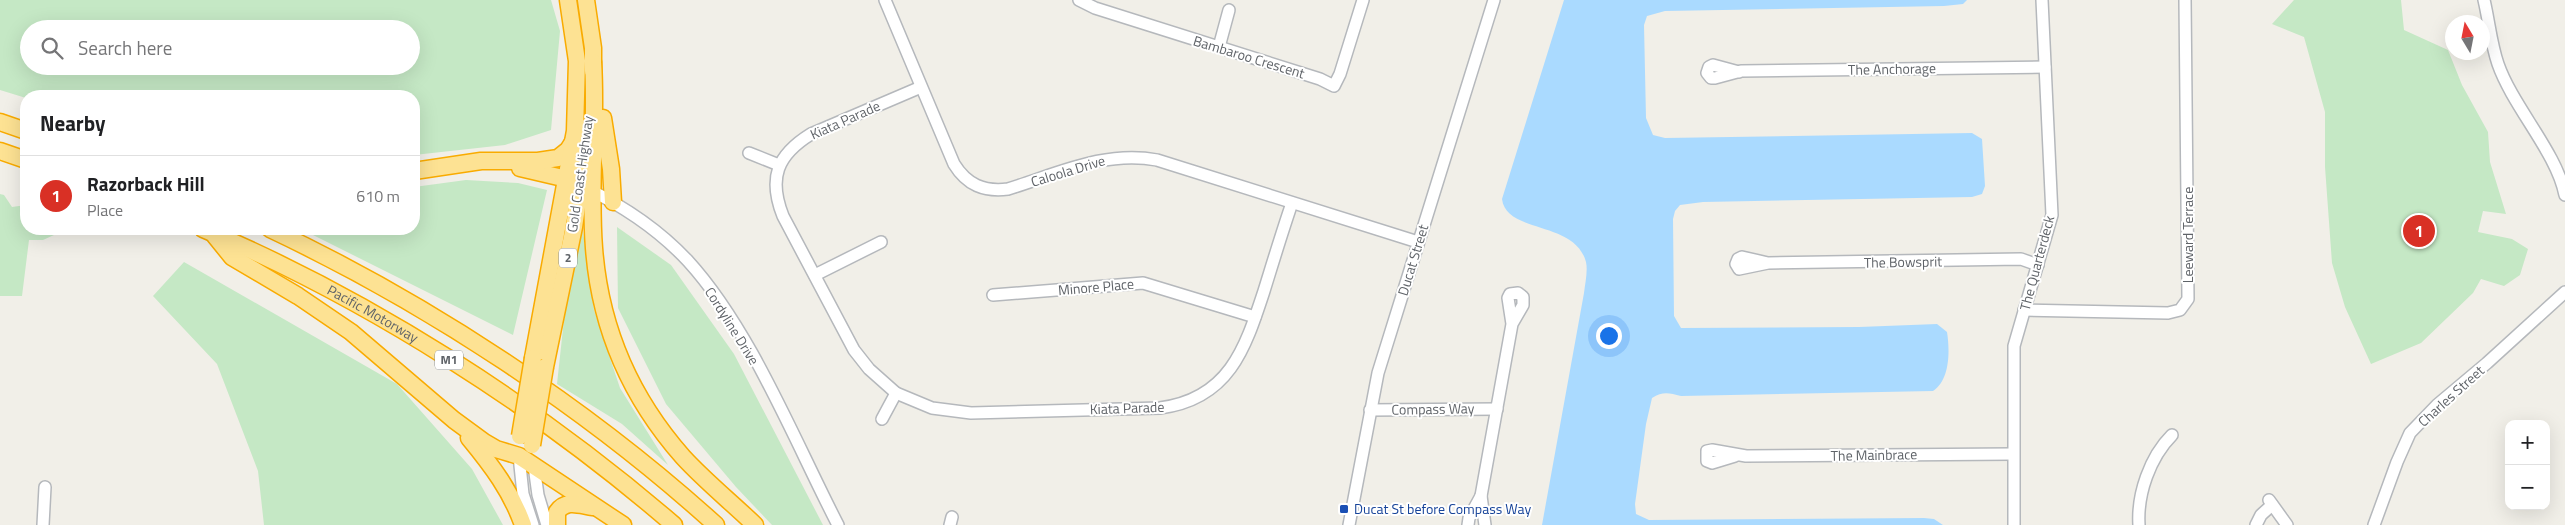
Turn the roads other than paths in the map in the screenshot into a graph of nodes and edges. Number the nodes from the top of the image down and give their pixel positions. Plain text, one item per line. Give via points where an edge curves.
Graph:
1 (568, 0) edge
2 (586, 0) edge
3 (885, 0) edge
4 (1079, 0) edge
5 (1363, 0) edge
6 (1494, 0) edge
7 (2042, 0) edge
8 (2185, 0) edge
9 (2484, 0) edge
10 (1229, 10) dead end
11 (1219, 47) junction
12 (593, 62) junction
13 (2045, 67) junction
14 (1739, 72) dead end
15 (921, 86) junction
16 (0, 122) edge
17 (20, 129) edge
18 (573, 142) junction
19 (0, 150) edge
20 (749, 153) dead end
21 (20, 158) edge
22 (480, 161) junction
23 (779, 165) junction
24 (420, 170) edge
25 (580, 185) junction
26 (2565, 195) edge
27 (613, 202) junction
28 (1292, 203) junction
29 (212, 235) edge
30 (217, 235) edge
31 (281, 235) edge
32 (881, 242) dead end
33 (1418, 242) junction
34 (1768, 263) dead end
35 (2038, 265) junction
36 (814, 275) junction
37 (2565, 292) edge
38 (993, 295) dead end
39 (2024, 310) junction
40 (1255, 317) junction
41 (1512, 324) dead end
42 (896, 393) junction
43 (1497, 408) junction
44 (1370, 410) junction
45 (882, 418) dead end
46 (454, 420) junction
47 (2172, 435) dead end
48 (526, 440) junction
49 (2012, 454) junction
50 (520, 456) junction
51 (1735, 456) dead end
52 (534, 466) junction
53 (45, 488) dead end
54 (1481, 496) junction
55 (598, 507) junction
56 (43, 525) edge
57 (523, 525) edge
58 (533, 525) edge
59 (547, 525) edge
60 (557, 525) edge
61 (623, 525) edge
62 (674, 525) edge
63 (716, 525) edge
64 (755, 525) edge
65 (838, 525) edge
66 (1349, 525) edge
67 (1468, 525) edge
68 (1485, 525) edge
69 (2014, 525) edge
70 (2139, 525) edge
71 (2256, 525) edge
72 (2287, 525) edge
73 (2374, 525) edge

1 - 18 highway, Gold Coast Highway / 2 via 578,78
2 - 12 highway, Gold Coast Highway / 2
3 - 15 street, Caloola Drive
4 - 11 street, Bambaroo Crescent via 1094,8
5 - 11 street, Bambaroo Crescent via 1334,86
6 - 33 street, Ducat Street
7 - 13 street, The Quarterdeck
8 - 39 street, Leeward Terrace via 2188,299 2180,310 2168,314
9 - 26 street via 2498,65 2562,180
10 - 11 street
12 - 25 highway, Gold Coast Highway / 2
12 - 27 highway via 611,169
13 - 14 street, The Anchorage
13 - 35 street, The Quarterdeck via 2052,204
15 - 23 street, Kiata Parade via 812,134 791,148
15 - 28 street, Caloola Drive via 954,164 962,177 977,187 1008,189 1108,158 1140,157
16 - 17 highway
18 - 22 highway via 558,158
18 - 25 highway, Gold Coast Highway / 2
19 - 21 highway
20 - 23 street
22 - 24 highway
22 - 25 highway via 529,169
23 - 36 street, Kiata Parade via 776,189 779,206
25 - 27 street, Cordyline Drive
25 - 48 highway, Gold Coast Highway / 2, bridge via 539,363
25 - 64 highway via 603,306 627,378 652,418 684,457
27 - 65 street, Cordyline Drive via 688,261 713,292 746,346
28 - 33 street, Caloola Drive
28 - 40 street, Kiata Parade
29 - 46 highway via 232,257 351,332
30 - 62 highway, Pacific Motorway / M1 via 303,277 431,348 558,432
31 - 63 highway, Pacific Motorway / M1 via 446,324 569,407
32 - 36 street
33 - 44 street, Ducat Street
34 - 35 street, The Bowsprit via 2021,259
35 - 39 street, The Quarterdeck
36 - 42 street, Kiata Parade via 854,350 869,369
37 - 73 street, Charles Street via 2437,404 2410,433
38 - 40 street, Minore Place via 1143,283
39 - 49 street, The Quarterdeck via 2014,346
40 - 42 street, Kiata Parade via 1245,347 1228,372 1204,394 1173,407 952,412 932,408
41 - 43 street, Compass Way
42 - 45 street
43 - 44 street, Compass Way
43 - 54 street, Compass Way
44 - 66 street, Ducat Street
46 - 50 highway via 492,447
46 - 57 highway via 510,492
47 - 70 street via 2155,458 2143,487
48 - 50 highway, Gold Coast Highway / 2
48 - 52 highway, Gold Coast Highway / 2
49 - 51 street, The Mainbrace
49 - 69 street, The Quarterdeck
50 - 52 highway
50 - 58 street via 523,494
52 - 55 highway
52 - 59 street
53 - 56 street
54 - 67 street, Compass Way
54 - 68 street, Compass Way
55 - 60 highway via 568,503 557,512
55 - 61 highway
71 - 72 street via 2271,503

